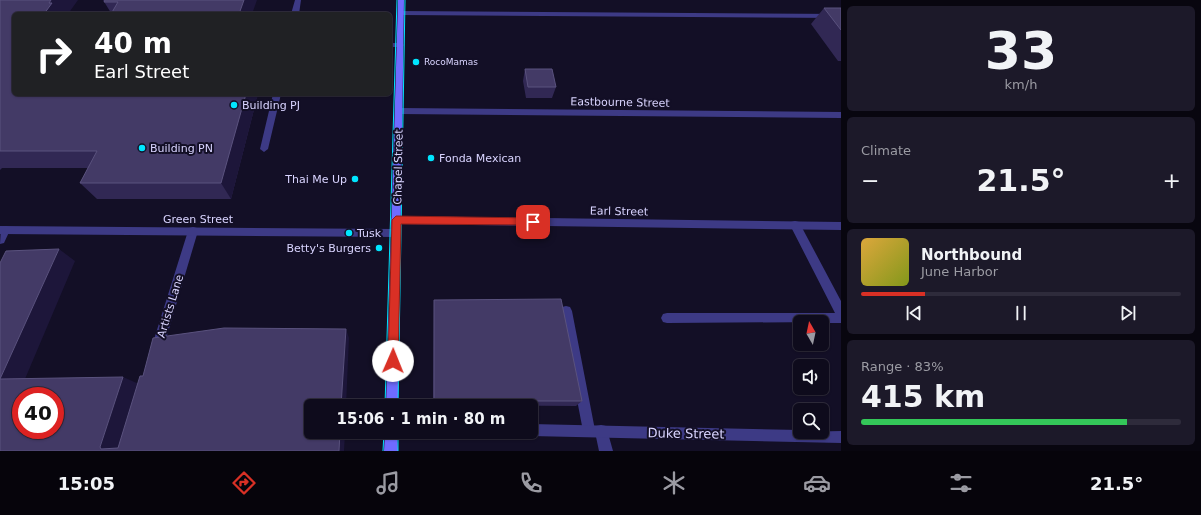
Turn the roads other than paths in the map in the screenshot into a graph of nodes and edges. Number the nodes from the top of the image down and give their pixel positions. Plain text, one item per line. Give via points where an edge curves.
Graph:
1 (298, 0) edge
2 (401, 0) edge
3 (295, 12) edge
4 (401, 13) junction
5 (841, 16) edge
6 (392, 45) edge
7 (400, 45) junction
8 (277, 96) edge
9 (399, 111) junction
10 (841, 115) edge
11 (264, 150) dead end
12 (396, 220) junction
13 (795, 225) junction
14 (841, 226) edge
15 (3, 230) edge
16 (193, 230) junction
17 (396, 232) junction
18 (0, 240) edge
19 (566, 311) dead end
20 (841, 312) edge
21 (667, 318) dead end
22 (841, 318) edge
23 (154, 360) edge
24 (392, 399) edge
25 (538, 430) edge
26 (595, 431) junction
27 (841, 436) edge
28 (391, 439) edge
29 (391, 451) edge
30 (606, 451) edge

1 - 3 street
2 - 4 street, Chapel Street
4 - 5 street
4 - 7 street, Chapel Street
6 - 7 street
7 - 9 street, Chapel Street
8 - 11 street
9 - 10 street, Eastbourne Street
9 - 12 street, Chapel Street
12 - 13 street, Earl Street
12 - 17 street, Chapel Street
13 - 14 street, Earl Street
13 - 20 street
15 - 16 street, Green Street
15 - 18 street
16 - 17 street, Green Street
16 - 23 street, Artists Lane
17 - 24 street, Chapel Street
19 - 26 street
21 - 22 street
25 - 26 street, Duke Street
26 - 27 street, Duke Street
26 - 30 street
28 - 29 street

